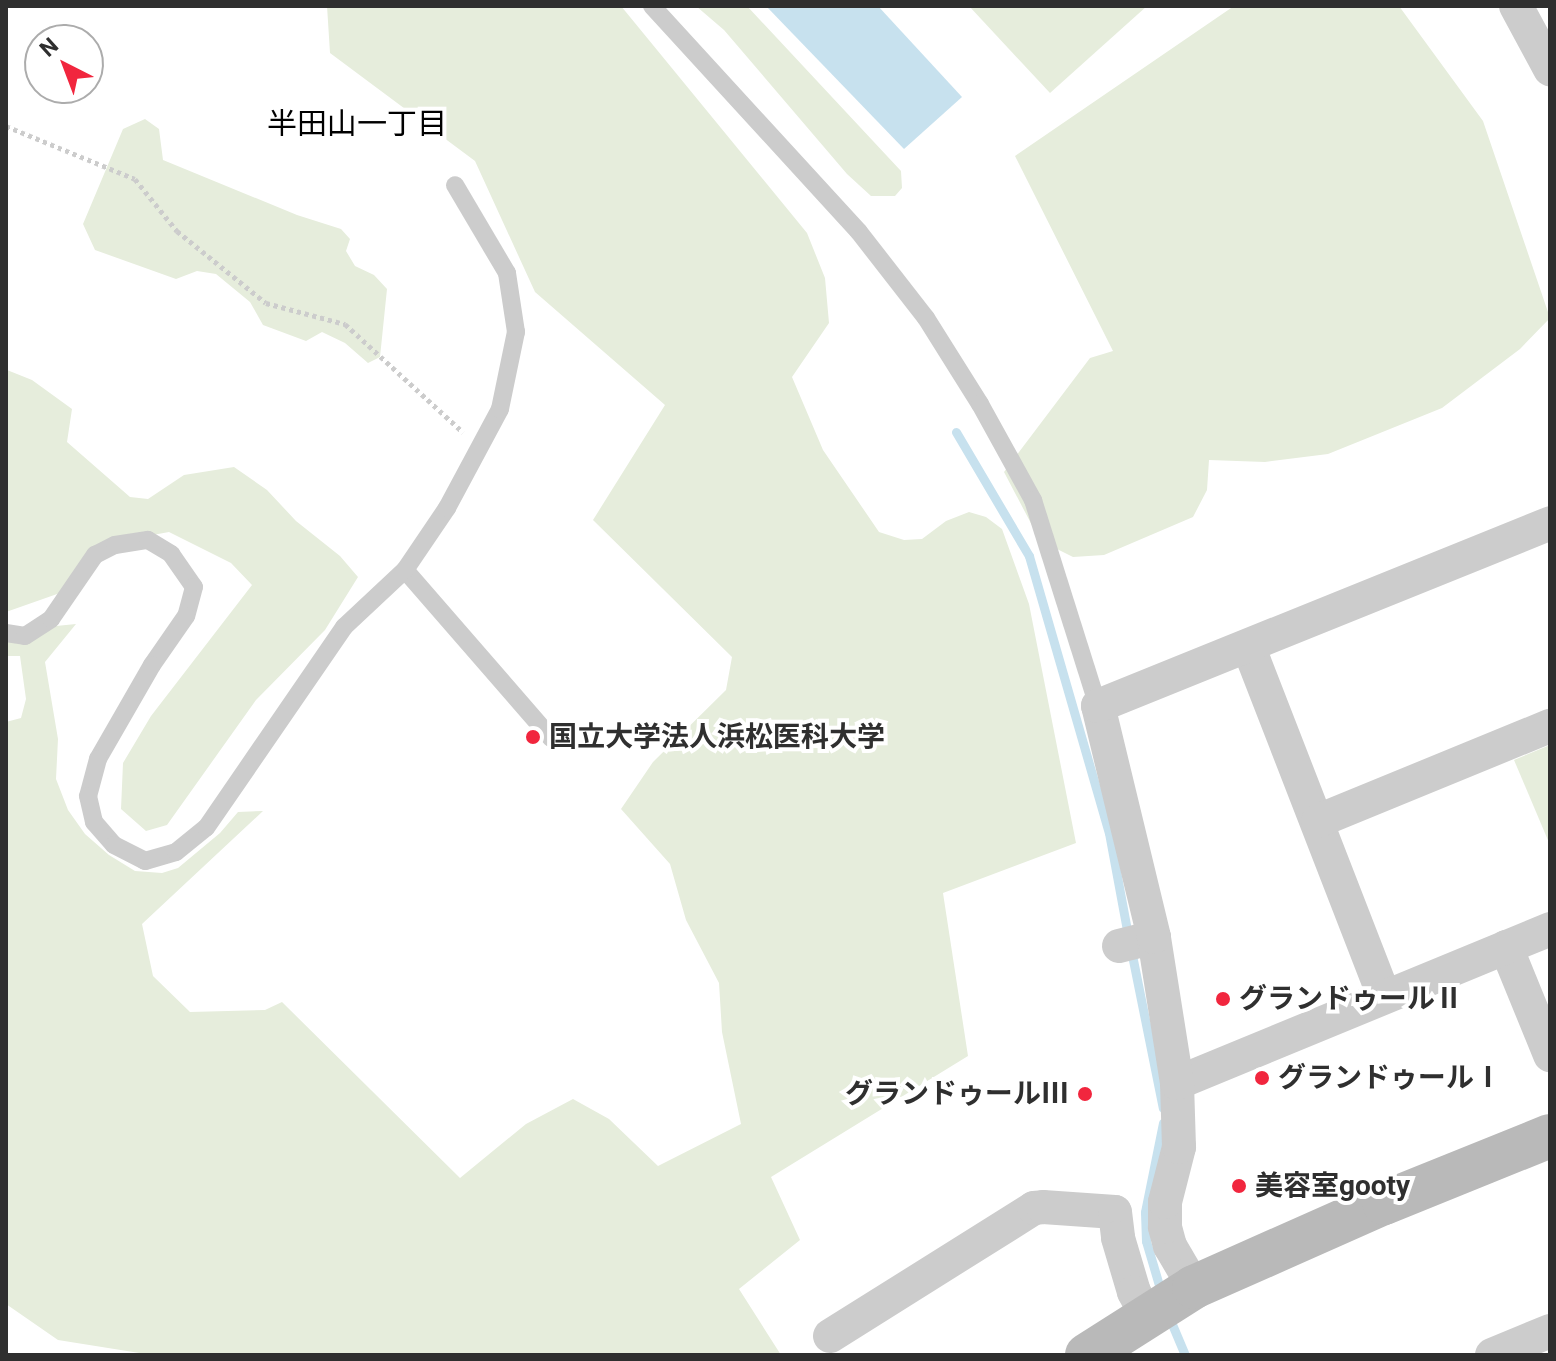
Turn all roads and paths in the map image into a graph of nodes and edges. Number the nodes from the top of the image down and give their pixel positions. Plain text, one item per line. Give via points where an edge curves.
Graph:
1 (652, 6) edge
2 (1516, 6) edge
3 (1550, 69) edge
4 (6, 126) edge
5 (455, 185) dead end
6 (480, 446) junction
7 (1550, 523) edge
8 (405, 570) junction
9 (6, 633) edge
10 (1249, 648) junction
11 (1098, 706) junction
12 (1550, 726) edge
13 (551, 738) dead end
14 (1318, 821) junction
15 (1550, 929) edge
16 (1154, 937) junction
17 (1119, 946) dead end
18 (1506, 947) junction
19 (1384, 996) junction
20 (1550, 1055) edge
21 (1177, 1083) junction
22 (1550, 1136) edge
23 (1168, 1302) junction
24 (1550, 1331) edge
25 (830, 1336) dead end
26 (1087, 1355) edge
27 (1492, 1355) edge

1 - 11 lane via 859,232 934,330 1033,500
2 - 3 street
4 - 6 path via 135,179 177,231 266,303 345,324
5 - 6 lane via 507,273 516,332 500,409
6 - 8 lane
7 - 10 street
8 - 9 lane via 344,627 206,828 163,859 145,861 114,845 94,822 88,796 98,759 186,616 194,587 171,554 148,540 115,545 95,555 51,619 25,636
8 - 13 lane
10 - 11 street
10 - 14 street
11 - 16 street
12 - 14 street
14 - 19 street
15 - 18 street
16 - 17 street
16 - 21 street
18 - 19 street
18 - 20 street
19 - 21 street
21 - 23 street via 1179,1147 1165,1202
22 - 23 street via 1384,1203
23 - 25 street via 1126,1265 1115,1212 1043,1207
23 - 26 street
24 - 27 street

